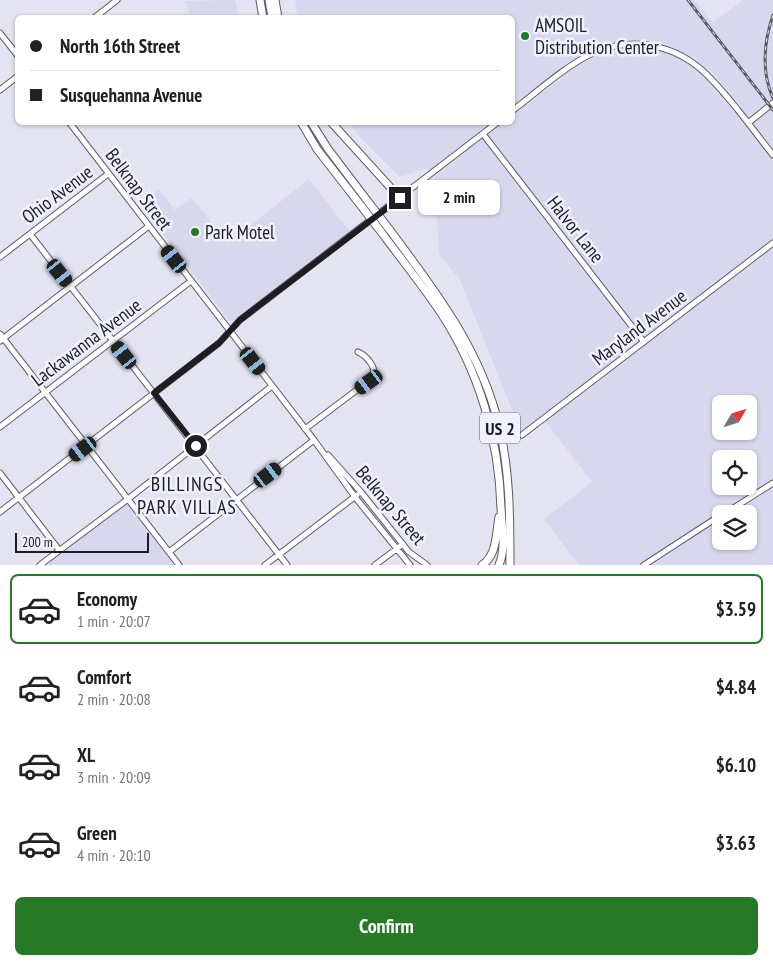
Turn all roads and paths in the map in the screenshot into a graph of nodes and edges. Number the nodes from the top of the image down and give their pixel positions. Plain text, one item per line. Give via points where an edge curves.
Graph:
1 (117, 0) edge
2 (260, 0) edge
3 (268, 0) edge
4 (274, 0) edge
5 (98, 15) edge
6 (262, 15) edge
7 (271, 15) edge
8 (277, 15) edge
9 (0, 33) edge
10 (15, 52) edge
11 (15, 78) edge
12 (0, 90) edge
13 (773, 103) edge
14 (515, 109) edge
15 (748, 123) junction
16 (71, 125) edge
17 (303, 125) edge
18 (313, 125) edge
19 (334, 125) edge
20 (494, 125) edge
21 (483, 134) junction
22 (773, 155) edge
23 (108, 174) junction
24 (400, 198) junction
25 (365, 205) junction
26 (149, 226) junction
27 (385, 231) junction
28 (30, 234) junction
29 (773, 243) edge
30 (0, 257) edge
31 (190, 281) junction
32 (71, 286) junction
33 (230, 332) junction
34 (1, 338) edge
35 (113, 341) junction
36 (644, 342) junction
37 (358, 352) dead end
38 (272, 386) junction
39 (45, 392) junction
40 (154, 393) junction
41 (0, 427) edge
42 (305, 429) junction
43 (522, 435) dead end
44 (314, 440) junction
45 (87, 446) junction
46 (196, 446) junction
47 (0, 473) edge
48 (773, 483) edge
49 (361, 492) junction
50 (19, 497) junction
51 (355, 497) junction
52 (128, 499) junction
53 (237, 499) junction
54 (501, 499) junction
55 (737, 505) edge
56 (0, 512) edge
57 (712, 521) edge
58 (402, 544) junction
59 (396, 549) junction
60 (59, 550) junction
61 (169, 552) junction
62 (279, 554) junction
63 (40, 565) edge
64 (179, 565) edge
65 (265, 565) edge
66 (287, 565) edge
67 (375, 565) edge
68 (410, 565) edge
69 (427, 565) edge
70 (482, 565) edge
71 (499, 565) edge
72 (510, 565) edge
73 (644, 565) edge

1 - 5 street
2 - 6 highway
3 - 7 highway
4 - 8 highway
9 - 10 street
11 - 12 street
13 - 15 street
14 - 15 street via 592,54 622,45 650,46 676,52 701,68
15 - 22 street
16 - 23 street, Belknap Street
17 - 25 highway, US 2 via 317,148
18 - 25 highway, US 2
19 - 24 highway
20 - 21 street
21 - 24 street
21 - 36 street, Halvor Lane
23 - 26 street, Belknap Street
23 - 28 street, Ohio Avenue
24 - 33 street via 240,320
25 - 27 highway, US 2, bridge
26 - 31 street, Belknap Street
26 - 32 street
27 - 54 highway, US 2 via 441,313 471,368 493,438
27 - 72 highway, US 2 via 440,297 458,325 490,395 506,465
28 - 30 street, Ohio Avenue
28 - 32 street
29 - 36 street, Maryland Avenue
31 - 33 street, Belknap Street
31 - 35 street, Lackawanna Avenue
32 - 34 street
32 - 35 street
33 - 38 street, Belknap Street
33 - 40 street
34 - 39 street
35 - 39 street, Lackawanna Avenue
35 - 40 street
36 - 43 street, Maryland Avenue
37 - 42 street via 375,369 374,377
38 - 42 street, Belknap Street
38 - 46 street
39 - 41 street, Lackawanna Avenue
39 - 45 street
40 - 45 street
40 - 46 street
42 - 44 street, Belknap Street
44 - 49 street, Belknap Street
44 - 51 street, Belknap Street
44 - 53 street
45 - 50 street
45 - 52 street
46 - 52 street
46 - 53 street
47 - 50 street
48 - 55 street
49 - 51 street
49 - 58 street, Belknap Street
50 - 56 street
50 - 60 street
51 - 59 street, Belknap Street
51 - 62 street
52 - 60 street
52 - 61 street
53 - 61 street
53 - 62 street
54 - 70 highway via 493,550
54 - 71 highway, US 2 via 502,553
57 - 73 street
58 - 59 street
58 - 69 street, Belknap Street
59 - 67 street
59 - 68 street, Belknap Street
60 - 63 street
61 - 64 street
62 - 65 street
62 - 66 street

